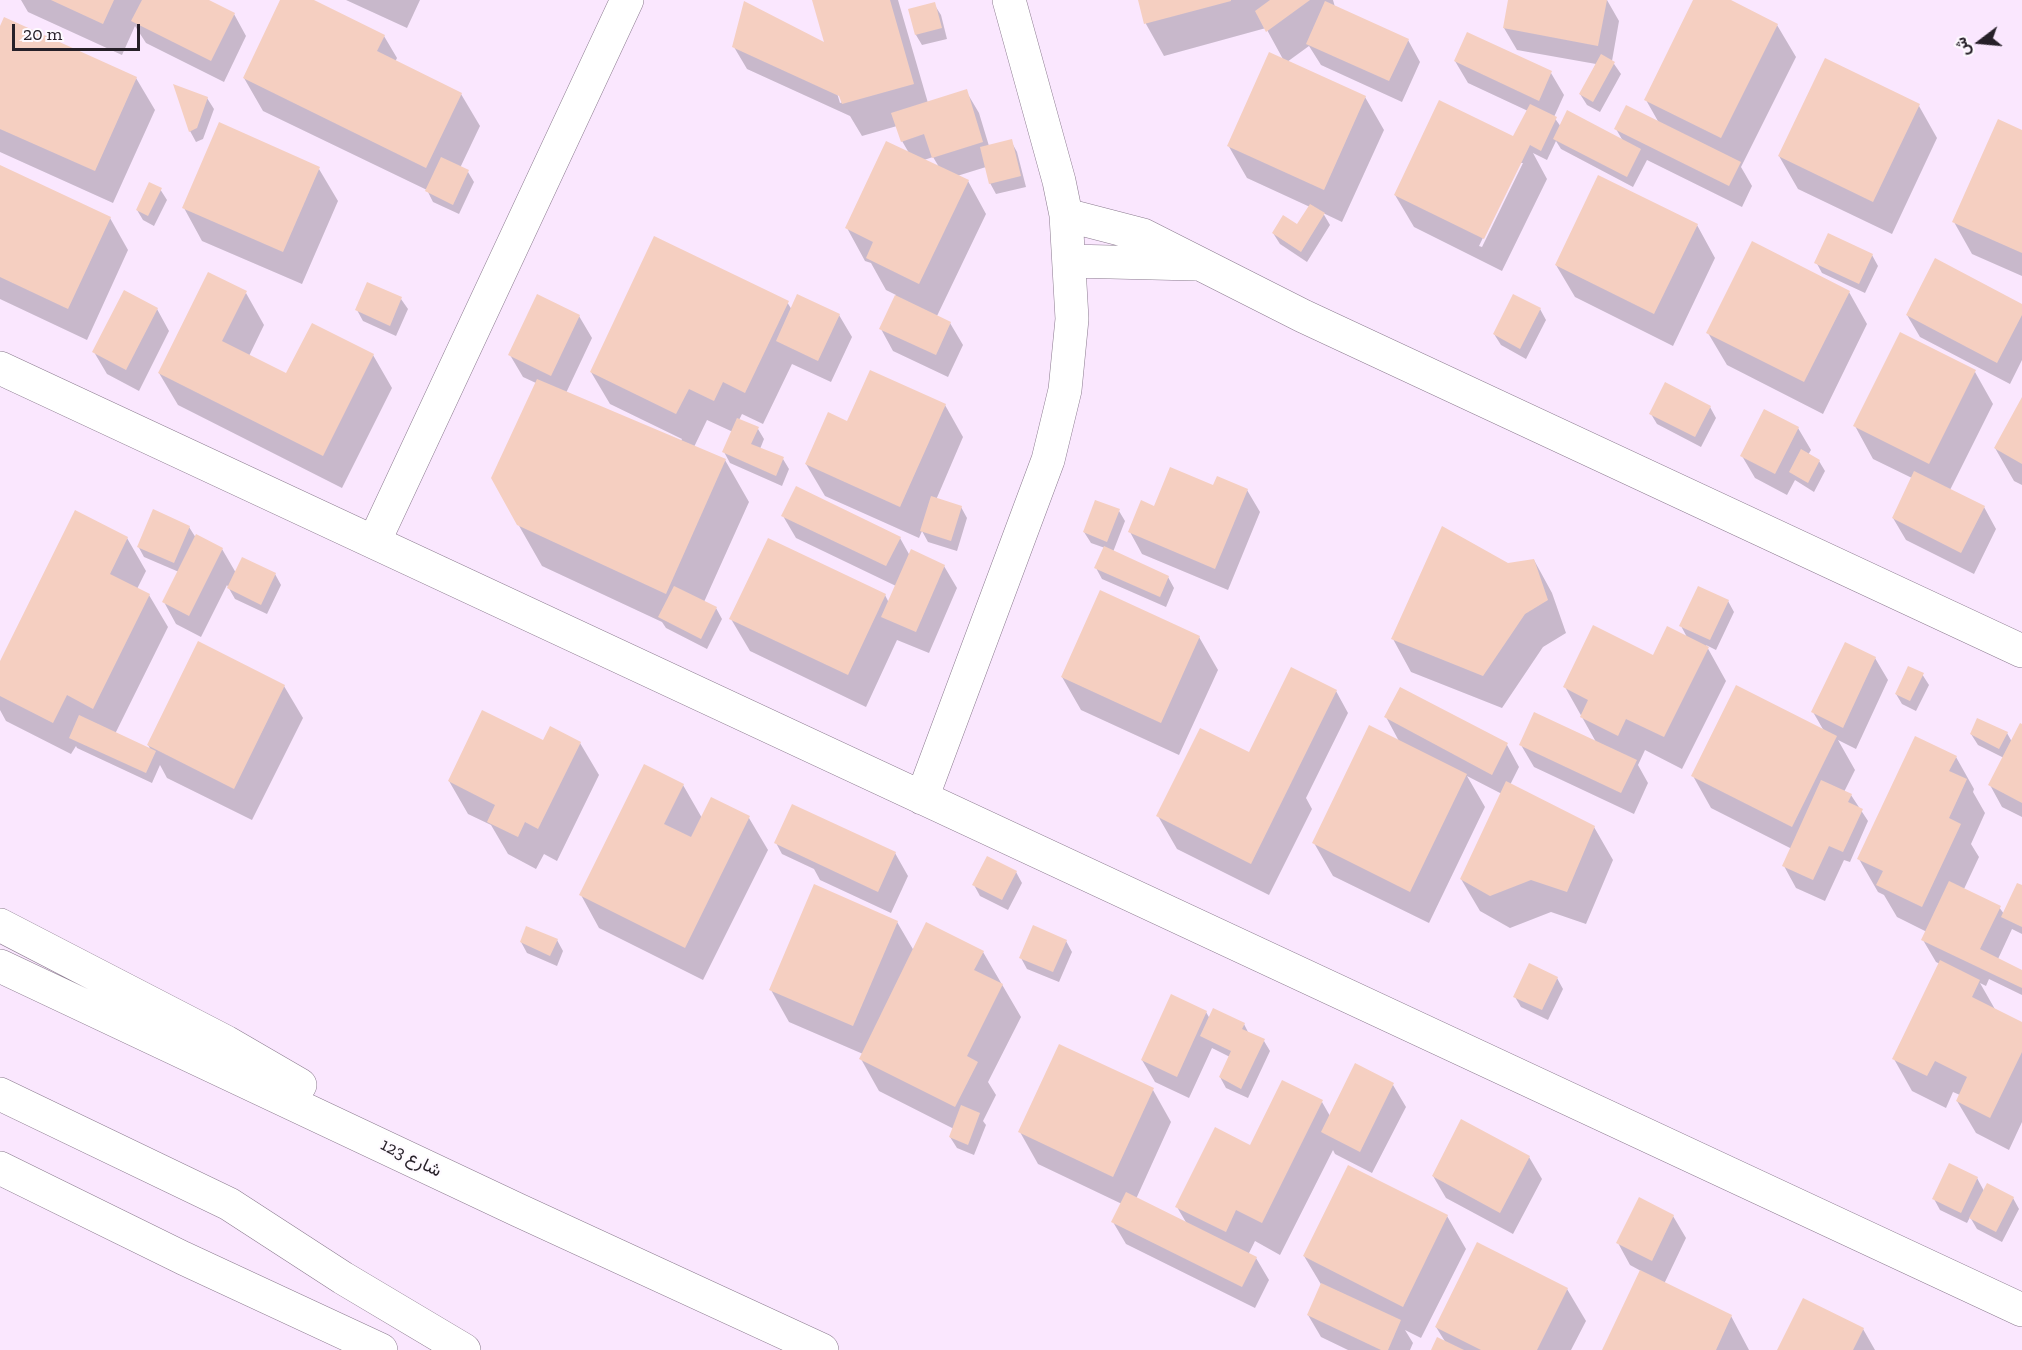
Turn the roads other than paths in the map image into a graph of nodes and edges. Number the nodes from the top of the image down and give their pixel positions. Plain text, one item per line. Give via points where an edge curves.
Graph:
1 (627, 0) edge
2 (1010, 0) edge
3 (1065, 215) junction
4 (1069, 261) junction
5 (1199, 264) junction
6 (0, 368) edge
7 (374, 542) junction
8 (2022, 651) edge
9 (922, 798) junction
10 (0, 926) edge
11 (0, 966) edge
12 (0, 1094) edge
13 (398, 1152) junction
14 (0, 1168) edge
15 (2022, 1310) edge
16 (381, 1350) edge
17 (464, 1350) edge
18 (822, 1350) edge

1 - 7 street
2 - 3 street
3 - 4 street
3 - 5 street via 1143,235
4 - 5 street
4 - 9 street via 1072,319 1066,378 1048,460
5 - 8 street
6 - 7 street
7 - 9 street
9 - 15 street
10 - 13 street via 226,1042
11 - 13 street, شارع 123
12 - 17 street via 229,1204
13 - 18 street, شارع 123
14 - 16 street

